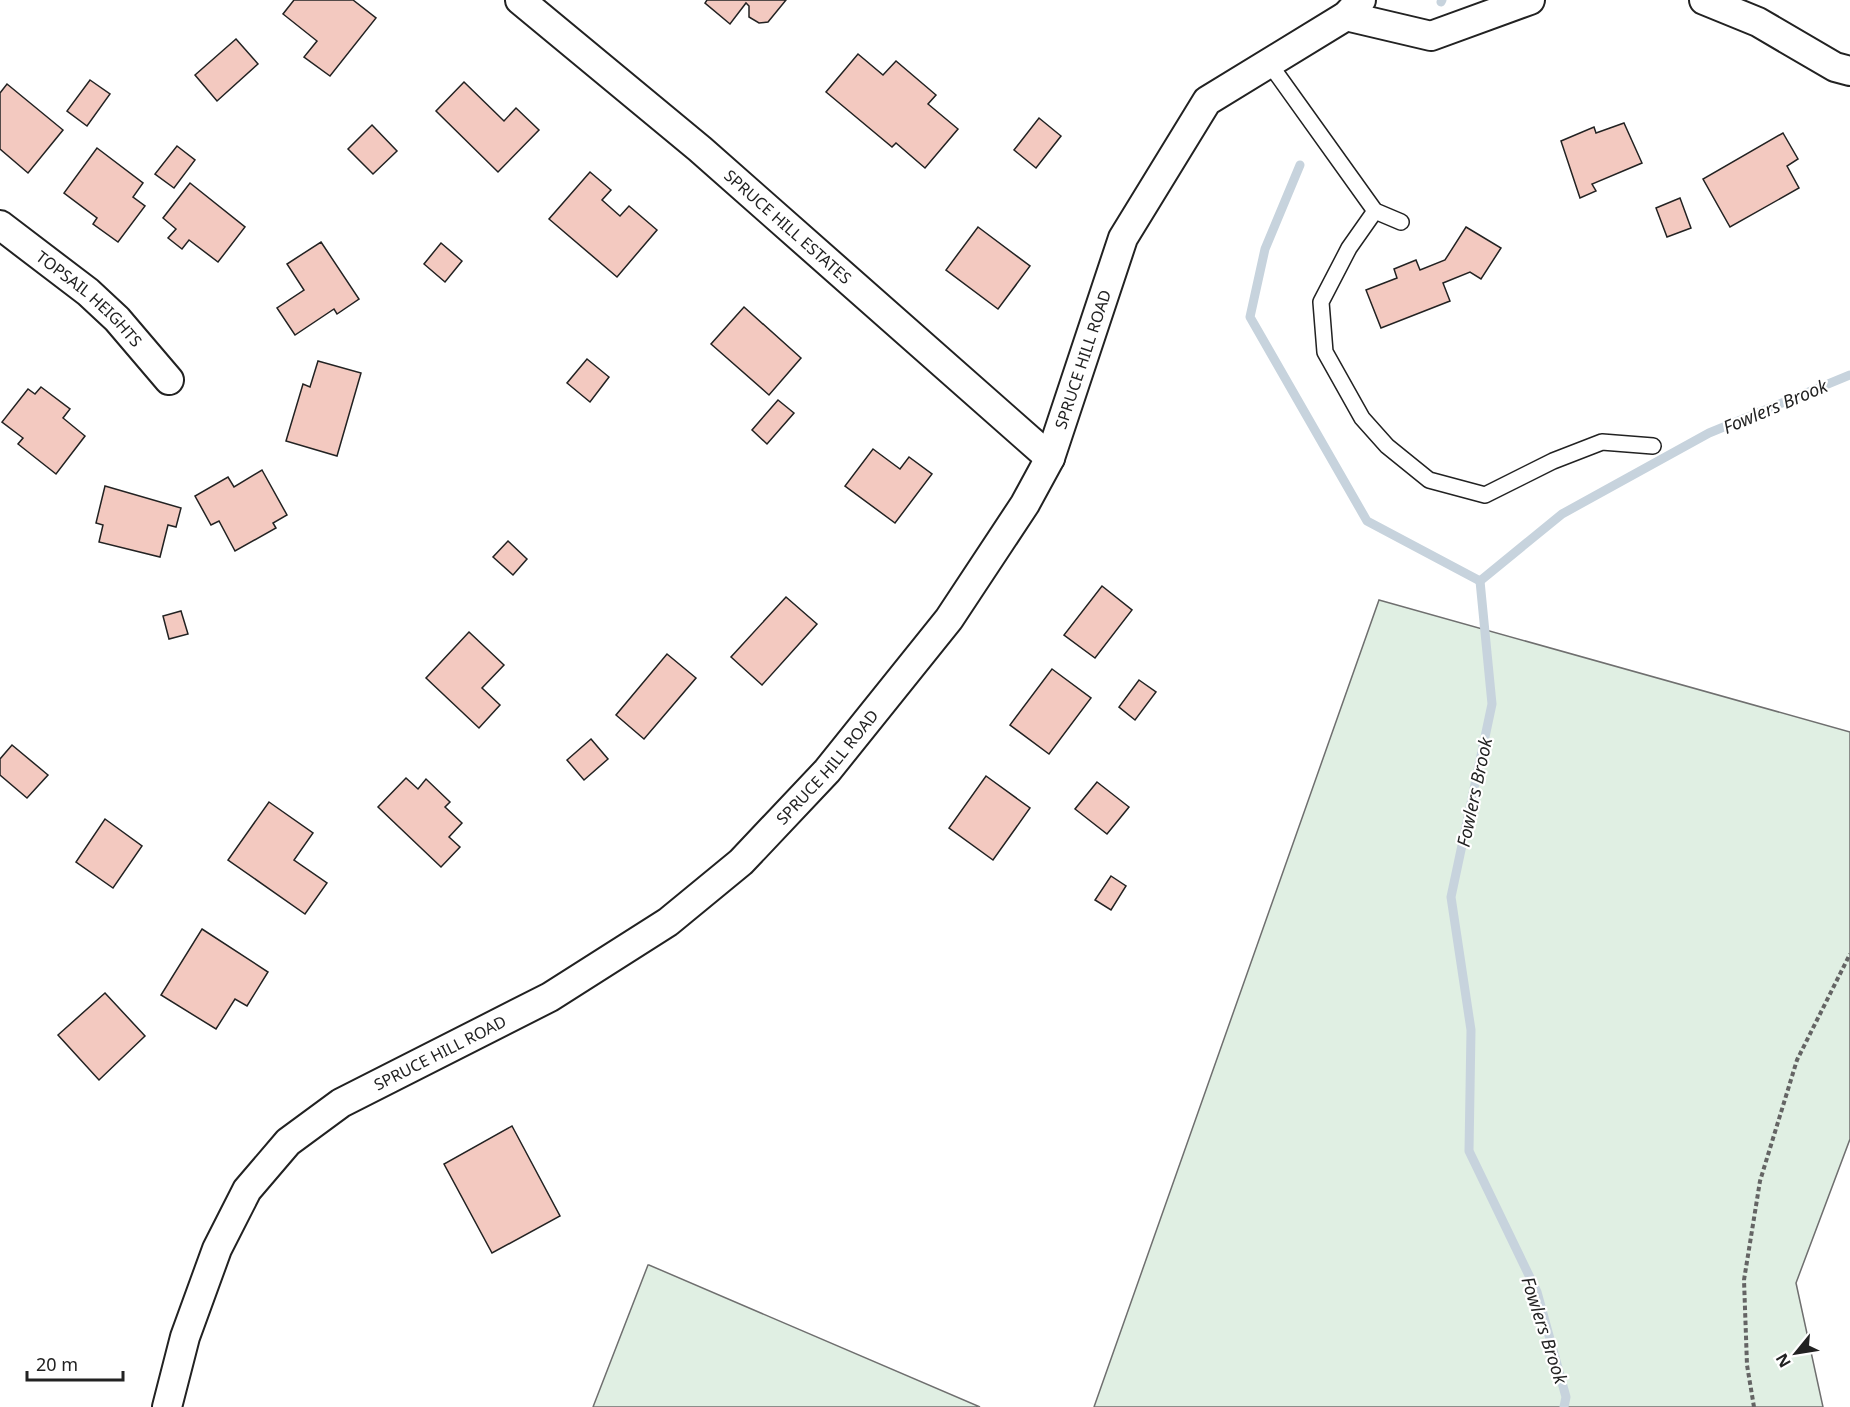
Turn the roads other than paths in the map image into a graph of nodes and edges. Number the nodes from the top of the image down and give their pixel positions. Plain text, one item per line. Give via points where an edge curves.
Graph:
1 (520, 0) edge
2 (1530, 0) edge
3 (1704, 0) edge
4 (1353, 8) edge
5 (1269, 63) junction
6 (1850, 71) edge
7 (1375, 211) junction
8 (1401, 222) dead end
9 (0, 225) edge
10 (169, 380) dead end
11 (1653, 446) dead end
12 (1050, 458) junction
13 (167, 1407) edge

1 - 12 street, SPRUCE HILL ESTATES via 700,149
2 - 4 street via 1431,36
3 - 6 street via 1758,22 1835,67
4 - 5 street, SPRUCE HILL ROAD
5 - 7 lane
5 - 12 street, SPRUCE HILL ROAD via 1207,101 1123,238
7 - 8 lane
7 - 11 lane via 1349,248 1321,303 1324,352 1362,418 1388,446 1429,480 1485,495 1602,442
9 - 10 street, TOPSAIL HEIGHTS via 88,292 117,319
12 - 13 street, SPRUCE HILL ROAD via 1011,528 938,634 827,771 741,862 668,922 600,967 519,1013 341,1103 302,1129 274,1156 248,1190 216,1248 185,1337

